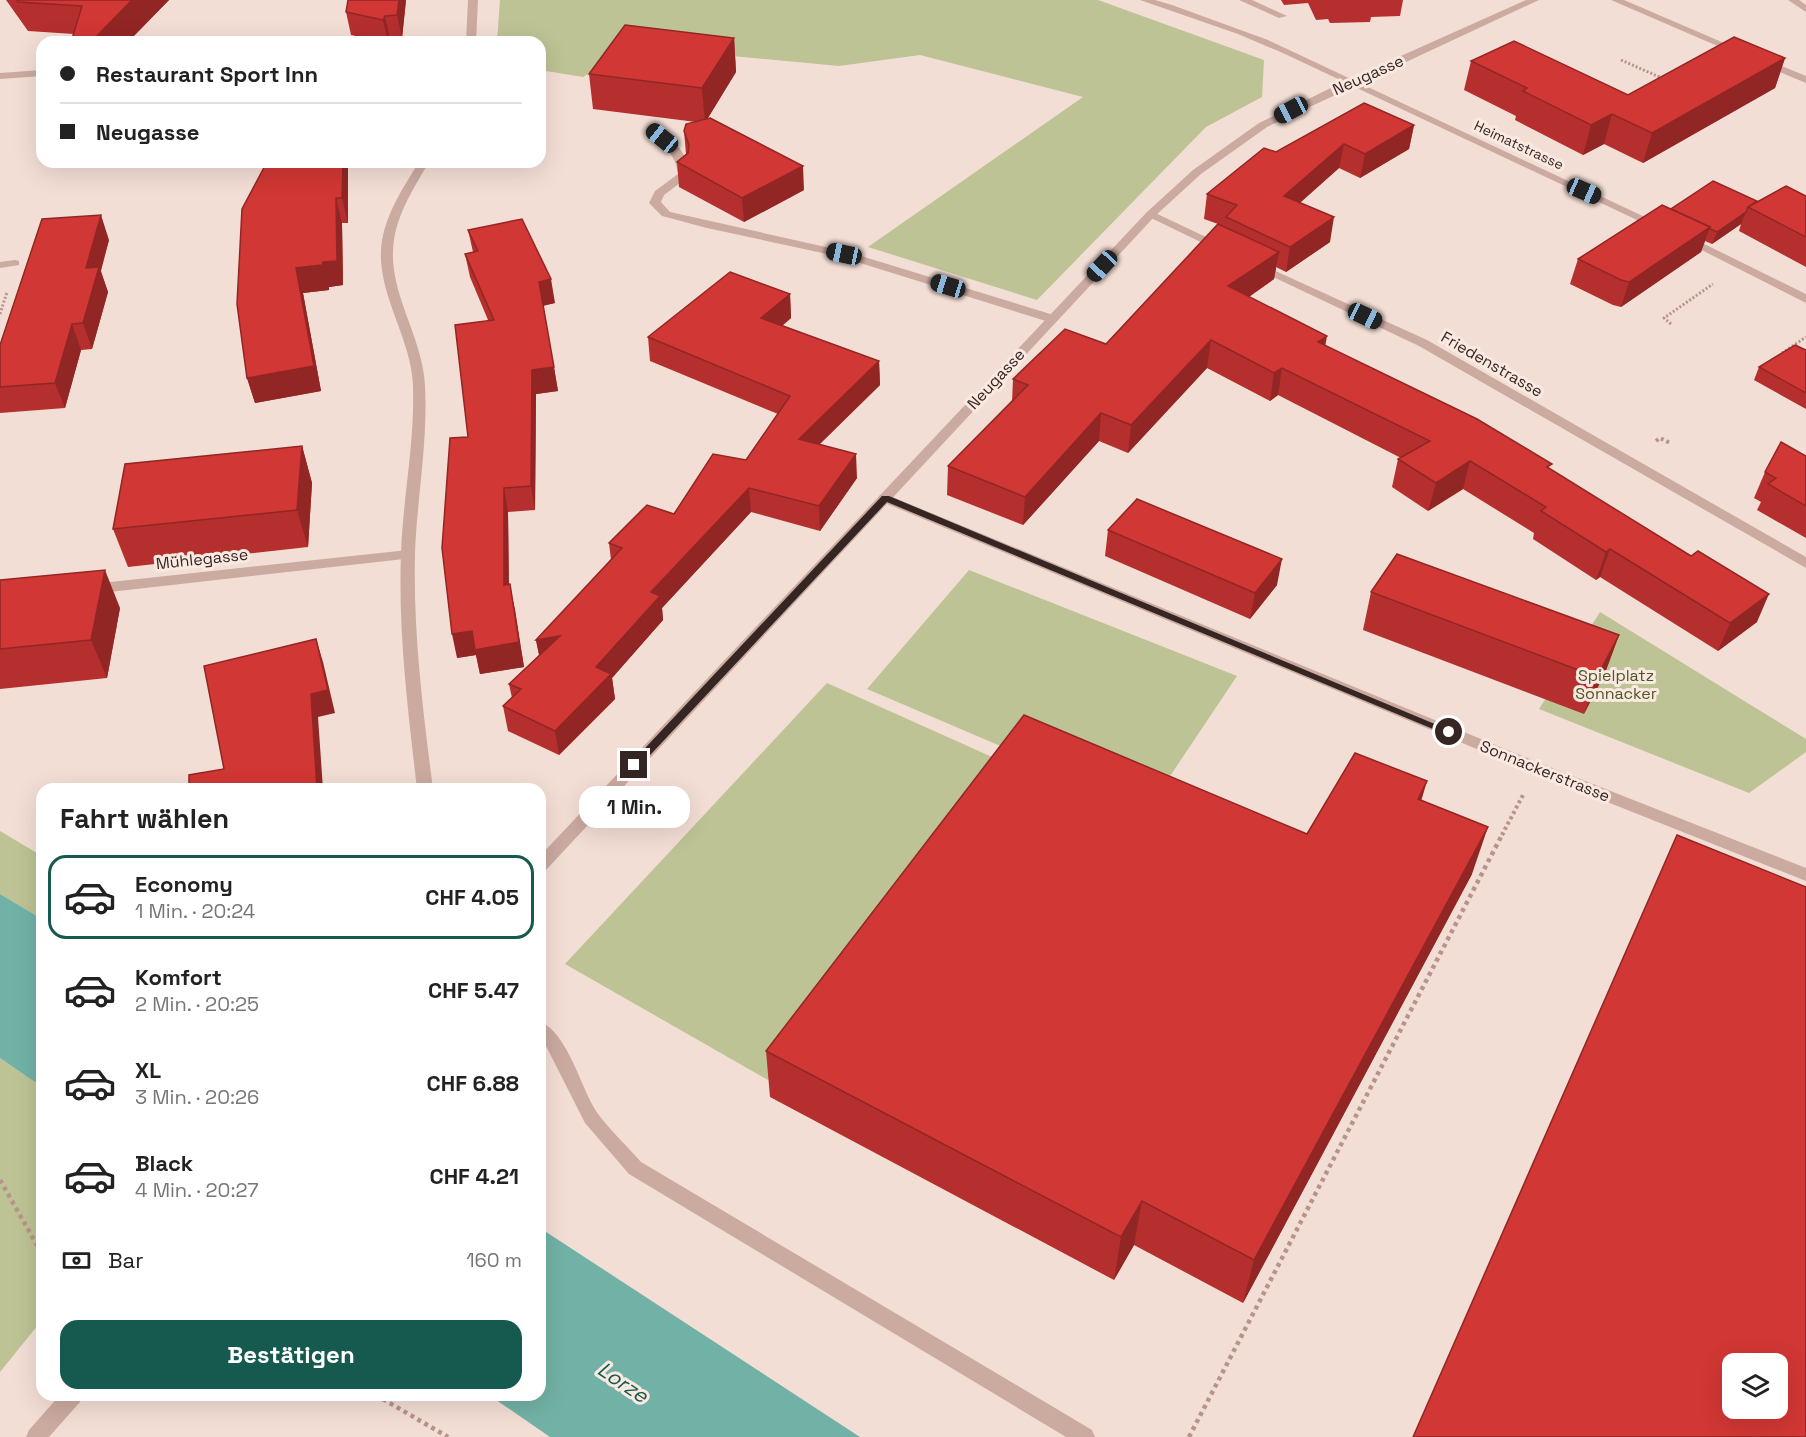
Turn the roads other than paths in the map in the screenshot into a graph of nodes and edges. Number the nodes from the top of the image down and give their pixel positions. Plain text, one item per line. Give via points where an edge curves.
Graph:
1 (473, 0) edge
2 (1145, 0) edge
3 (1244, 0) edge
4 (1534, 0) edge
5 (1616, 0) edge
6 (1793, 0) edge
7 (1806, 9) edge
8 (1282, 16) dead end
9 (471, 36) edge
10 (36, 73) edge
11 (0, 76) edge
12 (1806, 80) edge
13 (1349, 83) junction
14 (652, 130) dead end
15 (420, 168) edge
16 (1151, 214) junction
17 (15, 263) dead end
18 (0, 264) edge
19 (1806, 300) edge
20 (1053, 319) junction
21 (885, 498) junction
22 (408, 555) junction
23 (1806, 563) edge
24 (83, 590) edge
25 (424, 783) edge
26 (546, 860) edge
27 (1806, 875) edge
28 (546, 1035) edge
29 (68, 1401) edge
30 (36, 1437) edge
31 (1085, 1437) edge

1 - 9 street
2 - 13 street, Heimatstrasse via 1301,57
3 - 8 street
4 - 13 street, Neugasse
5 - 12 street
6 - 7 street
10 - 11 street
13 - 16 street, Neugasse via 1239,141
13 - 19 street, Heimatstrasse via 1674,233
14 - 20 street via 684,162 684,175 659,193 655,203 666,214 844,254
15 - 22 street via 406,192 388,240 388,276 415,350 419,385
16 - 20 street, Neugasse
16 - 23 street, Friedenstrasse via 1423,344
17 - 18 street
20 - 21 street, Neugasse
21 - 26 street, Neugasse
21 - 27 street, Sonnackerstrasse
22 - 24 street, Mühlegasse
22 - 25 street via 412,684
28 - 31 street via 591,1118 635,1168
29 - 30 street

